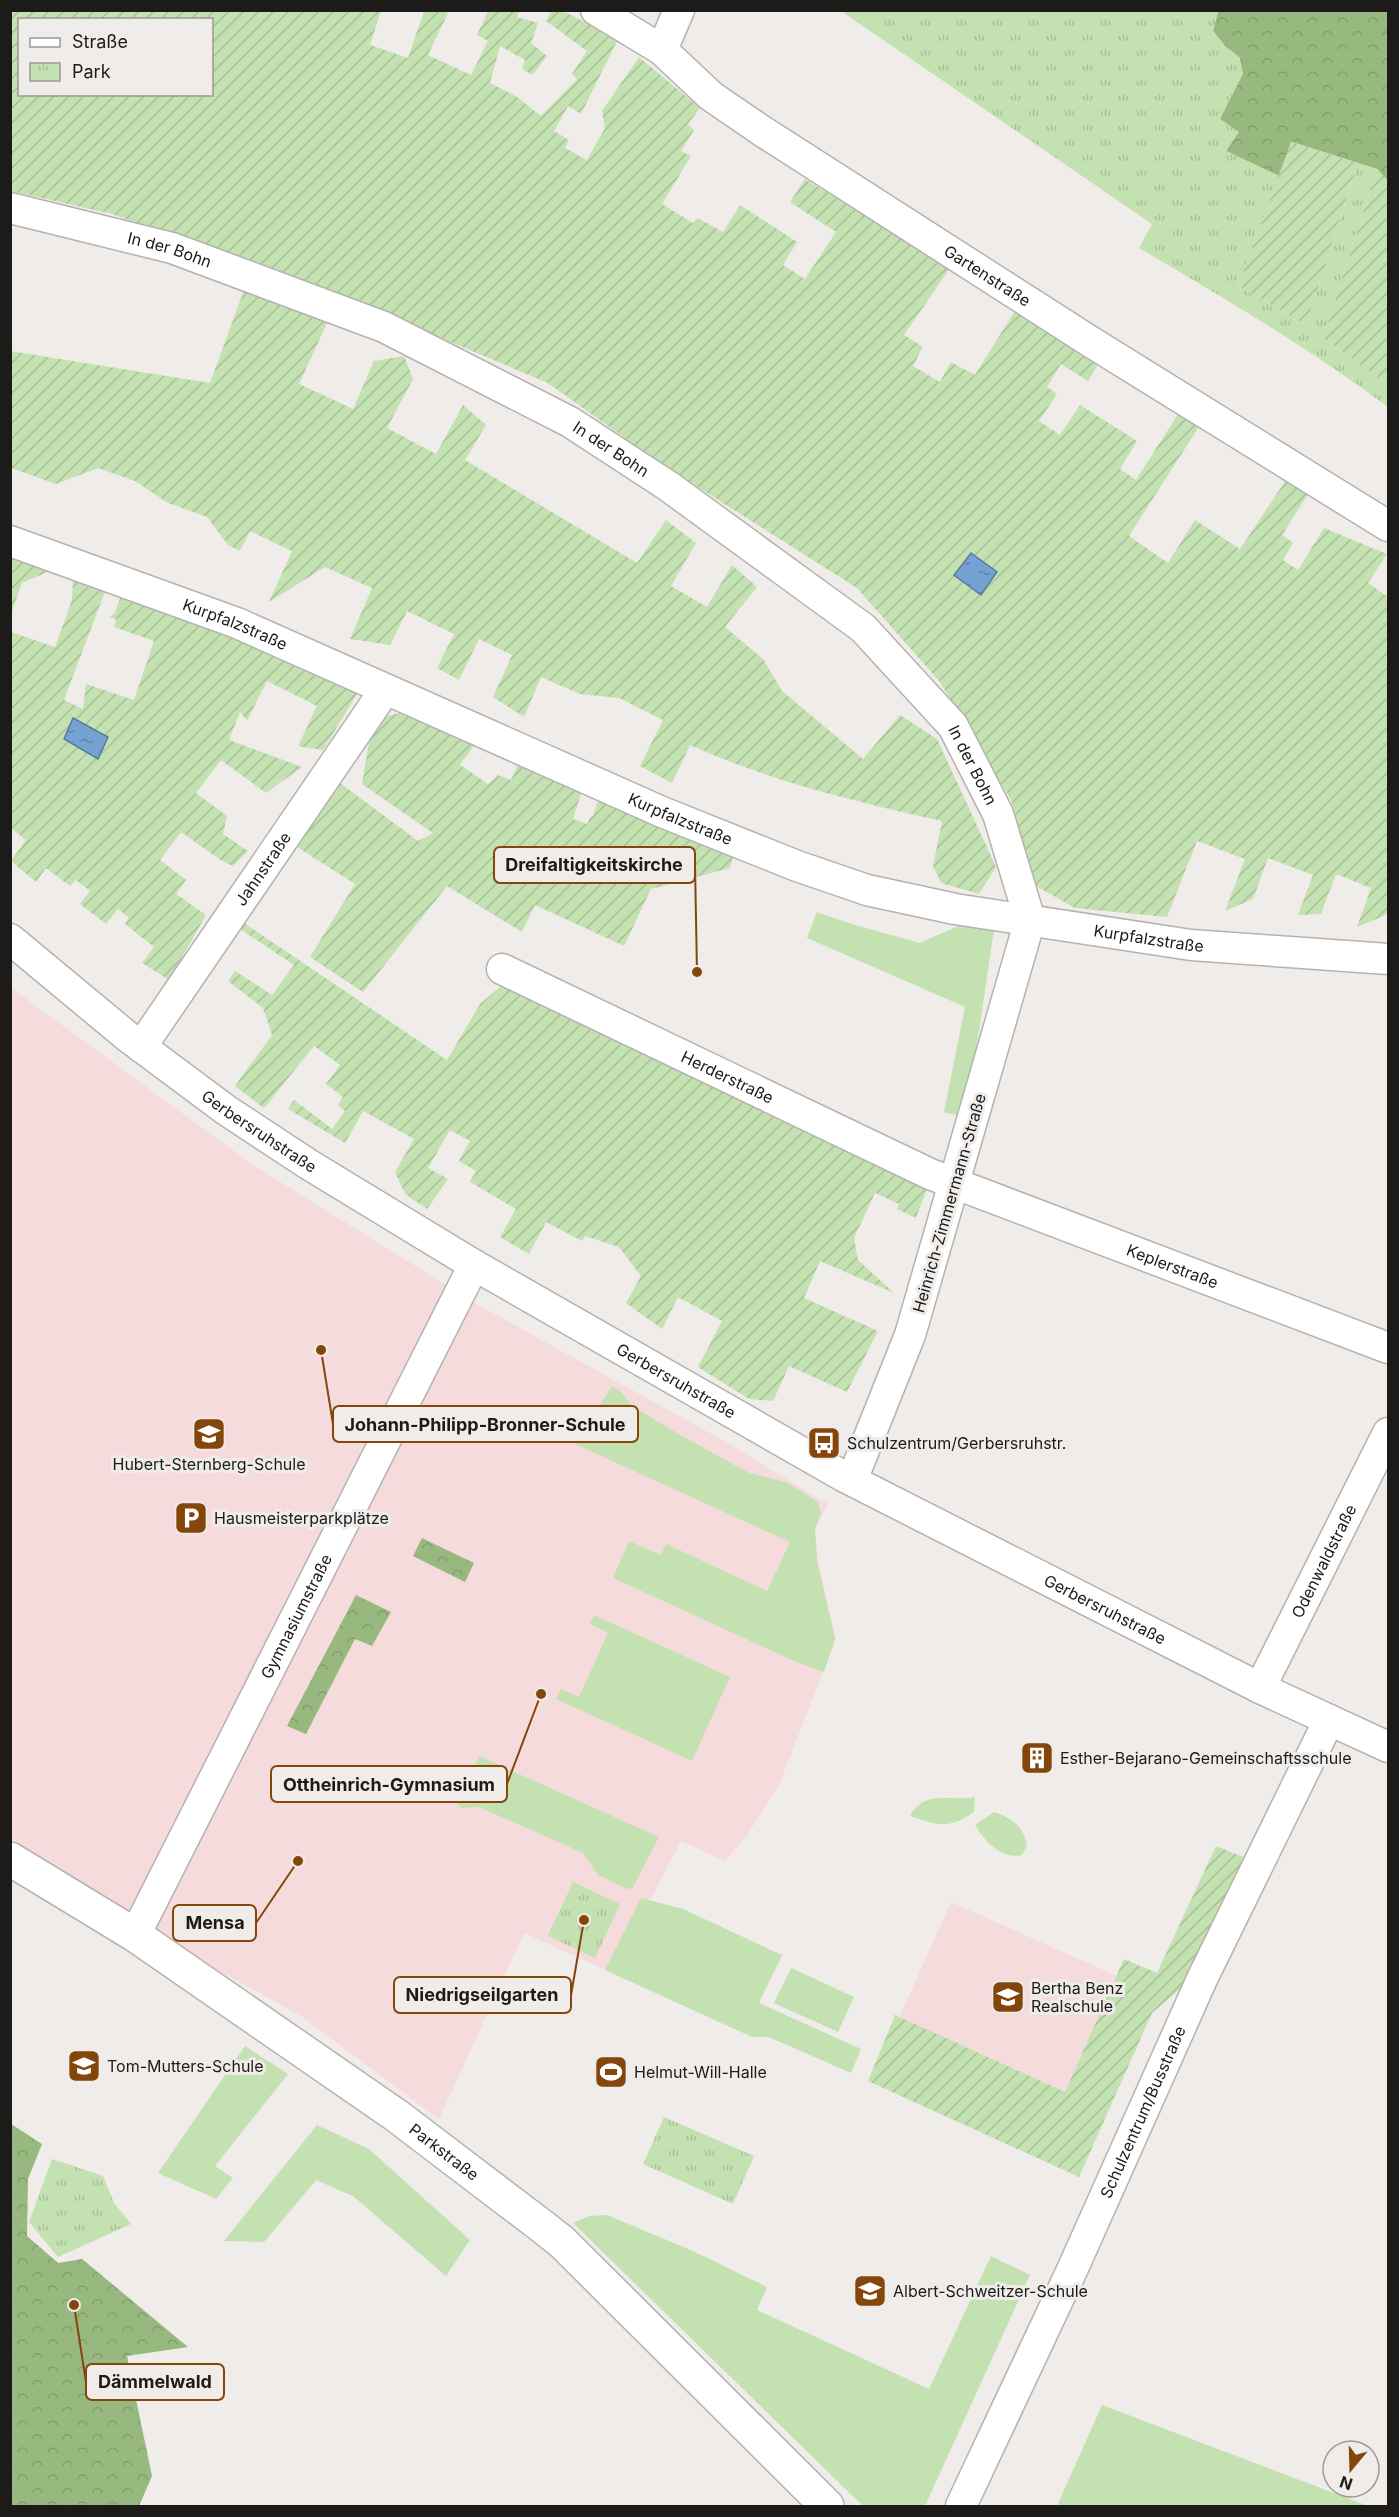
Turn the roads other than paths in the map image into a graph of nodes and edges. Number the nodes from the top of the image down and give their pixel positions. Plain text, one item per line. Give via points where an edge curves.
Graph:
1 (597, 10) edge
2 (678, 10) edge
3 (662, 50) junction
4 (10, 208) edge
5 (1389, 526) edge
6 (10, 541) edge
7 (385, 690) junction
8 (1030, 920) junction
9 (10, 939) edge
10 (1389, 959) edge
11 (502, 969) dead end
12 (141, 1047) junction
13 (956, 1184) junction
14 (474, 1265) junction
15 (1389, 1348) edge
16 (1389, 1432) edge
17 (852, 1480) junction
18 (1260, 1688) junction
19 (1329, 1720) junction
20 (1389, 1747) edge
21 (10, 1859) edge
22 (135, 1935) junction
23 (827, 2506) edge
24 (961, 2506) edge

1 - 3 street, Gartenstraße
2 - 3 street
3 - 5 street, Gartenstraße via 711,96 762,131
4 - 8 street, In der Bohn via 172,248 384,327 570,422 668,486 863,628 953,726 998,814
6 - 7 street, Kurpfalzstraße via 237,623
7 - 8 street, Kurpfalzstraße via 662,812 797,866 867,890
7 - 12 street, Jahnstraße
8 - 10 street, Kurpfalzstraße via 1191,945
8 - 13 street, Heinrich-Zimmermann-Straße
9 - 12 street, Gerbersruhstraße
11 - 13 street, Herderstraße
12 - 14 street, Gerbersruhstraße via 308,1164
13 - 15 street, Keplerstraße
13 - 17 street, Heinrich-Zimmermann-Straße via 910,1335
14 - 17 street, Gerbersruhstraße
14 - 22 street, Gymnasiumstraße
16 - 18 street, Odenwaldstraße
17 - 18 street, Gerbersruhstraße
18 - 19 street, Gerbersruhstraße
19 - 20 street, Gerbersruhstraße
19 - 24 street, Schulzentrum/Busstraße via 1203,1979
21 - 22 street, Parkstraße
22 - 23 street, Parkstraße via 397,2116 562,2242

